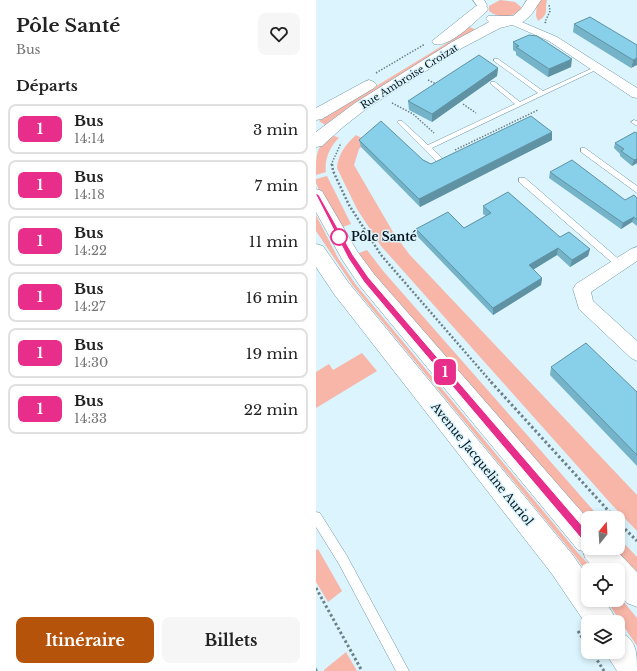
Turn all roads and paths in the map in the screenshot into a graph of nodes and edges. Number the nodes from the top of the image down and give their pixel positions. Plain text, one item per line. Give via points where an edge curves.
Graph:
1 (551, 0) edge
2 (482, 3) edge
3 (527, 6) edge
4 (509, 20) junction
5 (545, 22) dead end
6 (553, 40) junction
7 (430, 41) dead end
8 (496, 60) dead end
9 (597, 68) junction
10 (370, 77) dead end
11 (428, 80) dead end
12 (493, 83) edge
13 (441, 86) edge
14 (543, 94) junction
15 (637, 94) edge
16 (392, 103) dead end
17 (463, 104) edge
18 (520, 105) junction
19 (538, 110) dead end
20 (316, 115) edge
21 (479, 115) dead end
22 (400, 122) dead end
23 (344, 140) dead end
24 (443, 141) junction
25 (316, 142) edge
26 (427, 148) junction
27 (455, 150) dead end
28 (583, 150) dead end
29 (442, 162) edge
30 (522, 180) dead end
31 (637, 190) edge
32 (316, 195) edge
33 (316, 251) edge
34 (637, 253) edge
35 (619, 264) junction
36 (637, 353) edge
37 (609, 511) edge
38 (316, 517) edge
39 (625, 529) edge
40 (581, 532) edge
41 (637, 541) edge
42 (601, 555) edge
43 (609, 563) edge
44 (625, 580) edge
45 (316, 588) edge
46 (637, 593) edge
47 (597, 615) edge
48 (625, 656) edge
49 (596, 659) edge
50 (362, 671) edge
51 (403, 671) edge
52 (604, 671) edge
53 (635, 671) edge

1 - 5 path
2 - 4 main road via 487,16
2 - 20 main road, Rue Ambroise Croizat via 450,35
3 - 4 main road, Rue Ambroise Croizat via 518,19
3 - 6 street
4 - 6 street
4 - 25 main road, Rue Ambroise Croizat via 487,28 365,103
6 - 9 street
7 - 10 path
8 - 14 lane
9 - 14 lane
9 - 15 street
11 - 13 path
12 - 18 lane
14 - 18 lane
16 - 24 path via 413,114
17 - 21 path
18 - 24 lane
19 - 27 path
22 - 26 lane
23 - 37 path via 339,144 331,165 350,205 381,255
24 - 26 lane
26 - 29 lane
28 - 31 lane
30 - 35 lane
32 - 40 main road via 366,280
33 - 47 main road, Avenue Jacqueline Auriol via 341,288 562,564
34 - 35 street
35 - 36 street via 582,288 585,304
38 - 51 lane via 343,560
39 - 41 path
42 - 43 main road
44 - 46 main road
45 - 50 path
48 - 53 main road
49 - 52 path

